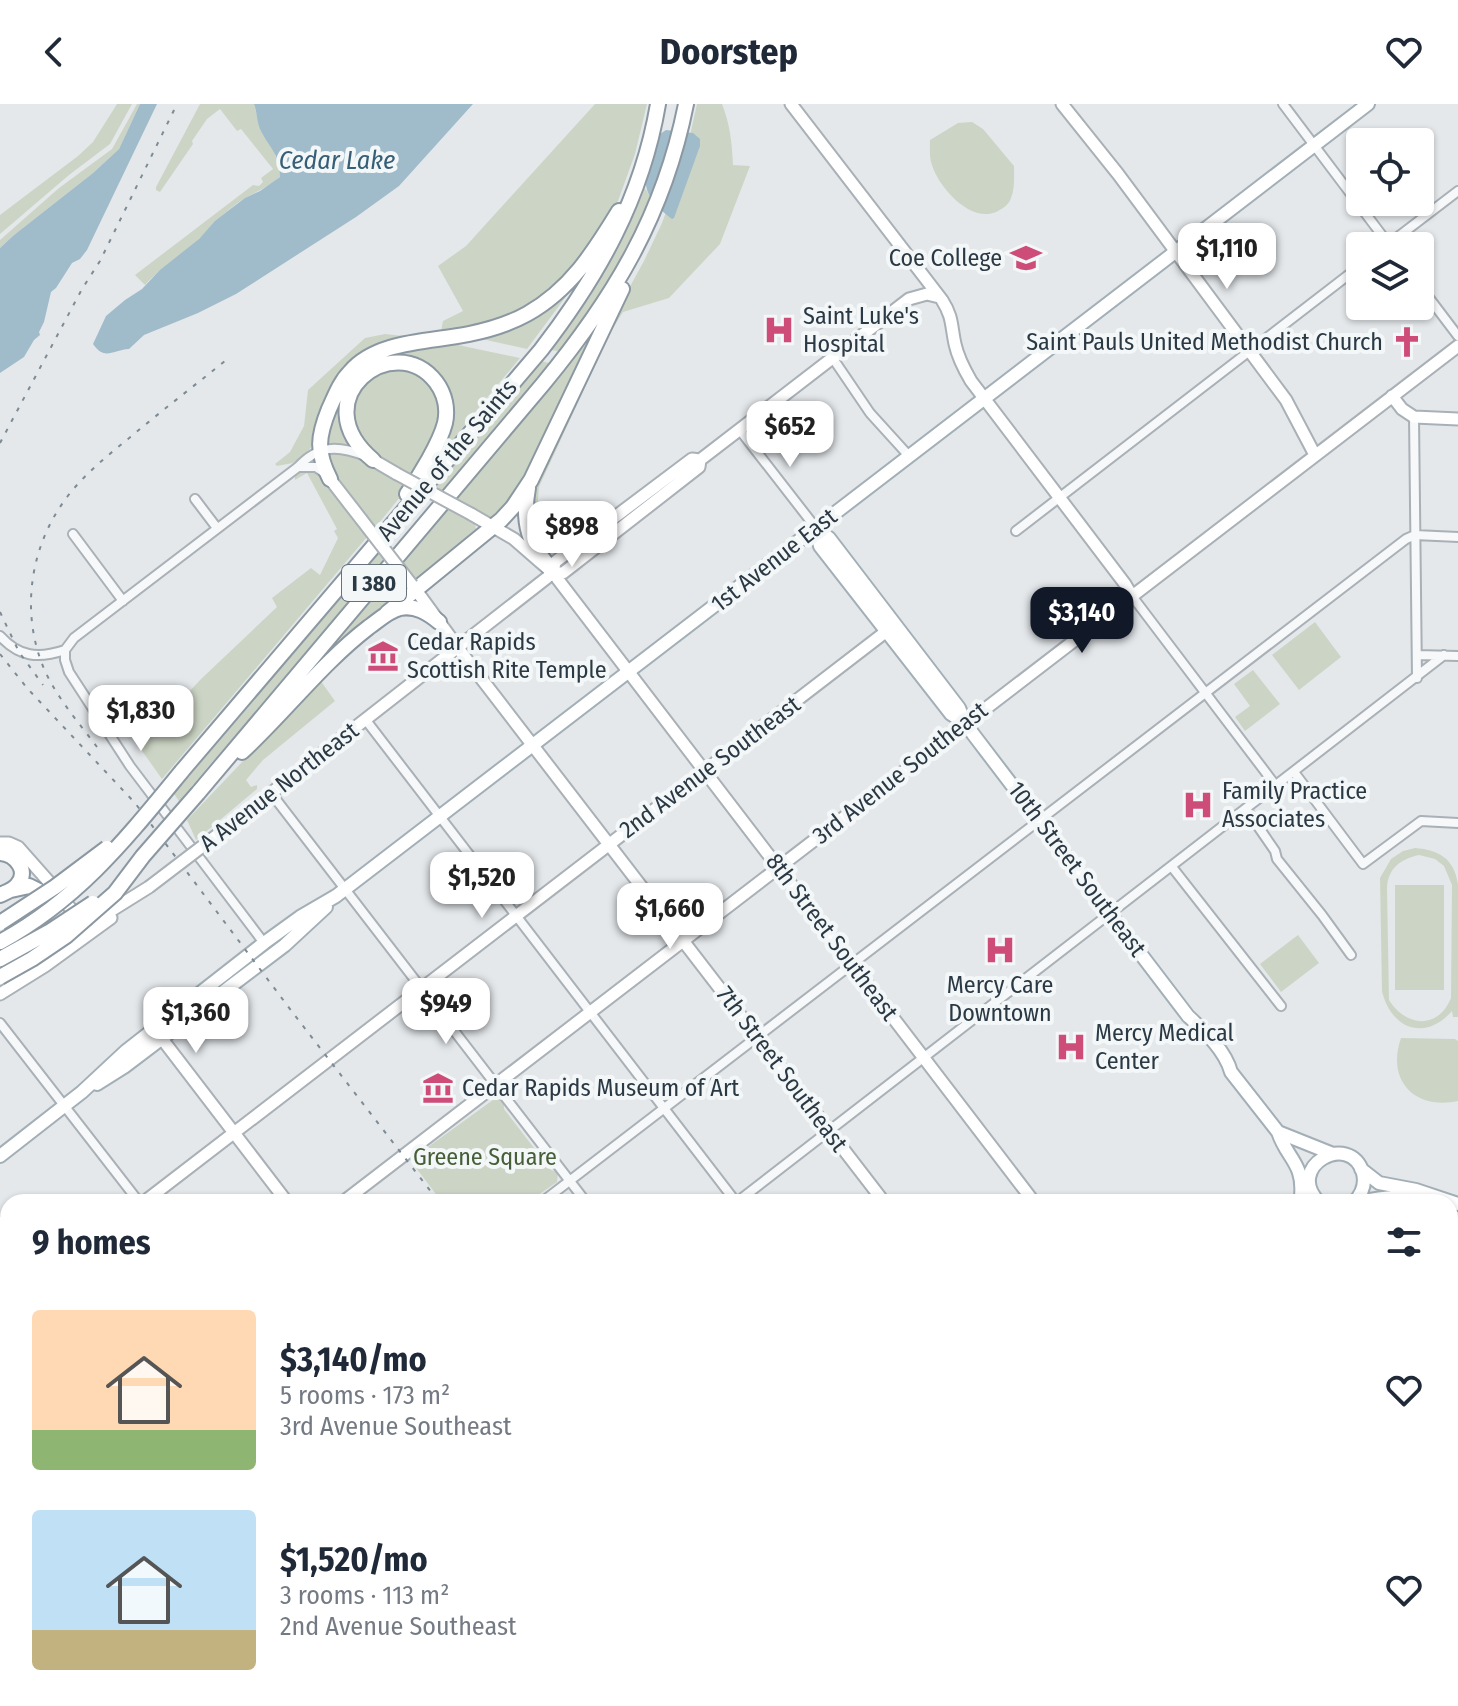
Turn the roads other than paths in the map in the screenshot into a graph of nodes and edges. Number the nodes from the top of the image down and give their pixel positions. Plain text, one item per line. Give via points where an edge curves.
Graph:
1 (658, 104) edge
2 (686, 104) edge
3 (791, 104) edge
4 (1062, 104) edge
5 (1283, 104) edge
6 (1368, 104) edge
7 (1314, 145) junction
8 (637, 184) junction
9 (1458, 191) edge
10 (648, 226) junction
11 (1378, 232) edge
12 (1405, 232) edge
13 (1176, 253) junction
14 (913, 264) junction
15 (1346, 277) edge
16 (939, 297) junction
17 (909, 299) junction
18 (1434, 304) edge
19 (1458, 336) edge
20 (1458, 346) edge
21 (1250, 351) junction
22 (832, 357) junction
23 (1392, 396) junction
24 (983, 399) junction
25 (1414, 417) junction
26 (1458, 419) edge
27 (739, 429) junction
28 (319, 450) junction
29 (1315, 455) junction
30 (909, 456) junction
31 (373, 460) junction
32 (298, 467) junction
33 (330, 479) junction
34 (531, 480) junction
35 (1059, 498) junction
36 (195, 499) dead end
37 (493, 526) junction
38 (217, 528) junction
39 (816, 528) junction
40 (1016, 531) dead end
41 (73, 534) dead end
42 (1415, 535) junction
43 (1458, 537) edge
44 (553, 573) junction
45 (351, 574) junction
46 (414, 588) junction
47 (1132, 596) junction
48 (123, 601) junction
49 (387, 613) junction
50 (439, 622) junction
51 (891, 628) junction
52 (0, 636) edge
53 (458, 647) junction
54 (65, 650) junction
55 (1417, 655) junction
56 (1444, 655) junction
57 (1458, 656) edge
58 (630, 672) junction
59 (1417, 678) junction
60 (1204, 692) junction
61 (365, 719) junction
62 (965, 723) junction
63 (534, 746) junction
64 (705, 770) junction
65 (1294, 772) junction
66 (1276, 786) junction
67 (202, 788) junction
68 (271, 793) junction
69 (1246, 809) junction
70 (440, 817) junction
71 (1039, 820) junction
72 (1458, 823) edge
73 (133, 830) junction
74 (0, 843) edge
75 (609, 844) junction
76 (0, 853) edge
77 (143, 856) junction
78 (35, 867) junction
79 (779, 867) junction
80 (1172, 867) junction
81 (149, 887) junction
82 (346, 889) junction
83 (6, 892) edge
84 (51, 897) junction
85 (333, 899) junction
86 (1111, 914) junction
87 (515, 916) junction
88 (0, 923) edge
89 (684, 940) junction
90 (0, 942) edge
91 (79, 943) junction
92 (264, 943) junction
93 (1351, 955) dead end
94 (0, 959) edge
95 (851, 964) junction
96 (0, 977) edge
97 (421, 988) junction
98 (0, 994) edge
99 (1281, 1006) dead end
100 (589, 1012) junction
101 (0, 1023) edge
102 (158, 1034) junction
103 (758, 1037) junction
104 (923, 1058) junction
105 (496, 1084) junction
106 (63, 1106) junction
107 (664, 1109) junction
108 (829, 1131) junction
109 (234, 1133) junction
110 (1280, 1136) junction
111 (1333, 1154) junction
112 (0, 1156) edge
113 (1361, 1169) junction
114 (1310, 1174) junction
115 (570, 1181) junction
116 (136, 1194) edge
117 (153, 1194) edge
118 (281, 1194) edge
119 (353, 1194) edge
120 (553, 1194) edge
121 (580, 1194) edge
122 (730, 1194) edge
123 (746, 1194) edge
124 (878, 1194) edge
125 (1028, 1194) edge
126 (1299, 1194) edge
127 (1301, 1194) edge
128 (1313, 1194) edge
129 (1360, 1194) edge
130 (1428, 1194) edge

1 - 8 highway, Avenue of the Saints / I 380
2 - 10 highway, Avenue of the Saints / I 380
3 - 14 main road
4 - 13 main road
5 - 7 street
6 - 7 main road, 1st Avenue East
7 - 11 street
7 - 13 main road, 1st Avenue East
8 - 28 highway via 578,274 537,308 506,324 393,348 355,366 332,403
8 - 45 highway, Avenue of the Saints / I 380 via 616,236 565,319
9 - 12 street
10 - 34 highway
10 - 67 highway, Avenue of the Saints / I 380 via 575,345
13 - 21 main road
13 - 24 main road, 1st Avenue East
14 - 16 main road
14 - 17 main road via 916,282
15 - 21 street
16 - 17 main road
16 - 24 main road via 953,323 961,363
17 - 22 main road, A Avenue Northeast
18 - 19 street
20 - 23 main road, 3rd Avenue Southeast
21 - 29 main road via 1294,413
21 - 35 street
22 - 27 main road, A Avenue Northeast
22 - 30 street via 870,413
23 - 25 main road
23 - 29 main road, 3rd Avenue Southeast
24 - 30 main road, 1st Avenue East
24 - 35 main road
25 - 26 main road
25 - 42 street
27 - 39 street
27 - 44 main road, A Avenue Northeast via 665,495 563,573
28 - 31 street via 348,450
28 - 32 street
28 - 33 highway
29 - 47 main road, 3rd Avenue Southeast
30 - 39 main road, 1st Avenue East
31 - 37 main road, 8th Street Southeast, bridge
31 - 45 highway via 347,424 353,388 368,372 386,364 418,368 441,391 444,427 410,491
32 - 33 street via 316,467
32 - 38 street
33 - 46 main road, 7th Street Southeast, bridge
34 - 37 highway
34 - 44 highway via 526,503 529,534
35 - 40 street
35 - 47 main road
36 - 38 street
37 - 44 main road, 8th Street Southeast
37 - 46 highway
38 - 48 street
39 - 51 main road, 10th Street Southeast via 829,538
39 - 58 main road, 1st Avenue East
41 - 48 street
42 - 43 street
42 - 55 street
42 - 60 street
44 - 53 main road, A Avenue Northeast
44 - 58 main road, 8th Street Southeast
45 - 73 highway, Avenue of the Saints / I 380, bridge
46 - 49 highway
46 - 50 main road, 7th Street Southeast
47 - 60 street
47 - 62 main road, 3rd Avenue Southeast
48 - 54 street
49 - 50 highway via 414,608
49 - 67 highway via 347,645
50 - 53 main road, 7th Street Southeast
51 - 62 main road, 10th Street Southeast via 959,708
51 - 64 main road, 2nd Avenue Southeast
52 - 54 street via 19,652 43,655
53 - 61 main road, A Avenue Northeast
53 - 63 main road, 7th Street Southeast
54 - 92 street via 69,672 124,757
55 - 56 street
55 - 59 street
56 - 57 street
56 - 59 street
58 - 63 main road, 1st Avenue East
58 - 64 main road, 8th Street Southeast
59 - 65 street
60 - 66 street
60 - 71 street
61 - 68 main road, A Avenue Northeast
61 - 70 street
62 - 71 main road, 10th Street Southeast
62 - 79 main road, 3rd Avenue Southeast
63 - 70 main road, 1st Avenue East
63 - 75 main road, 7th Street Southeast
64 - 75 main road, 2nd Avenue Southeast
64 - 79 main road, 8th Street Southeast
65 - 66 street
65 - 72 street via 1363,864 1421,821
66 - 69 street
67 - 77 highway, I 380, bridge
68 - 81 main road, A Avenue Northeast, bridge
68 - 82 street
69 - 80 street
69 - 93 street via 1277,859
70 - 82 main road, 1st Avenue East
70 - 87 street
71 - 86 main road, 10th Street Southeast
71 - 95 street
73 - 88 highway, bridge
73 - 90 highway, Avenue of the Saints / I 380, bridge via 73,892
74 - 78 main road via 18,847
75 - 87 main road, 2nd Avenue Southeast
75 - 89 main road, 7th Street Southeast
76 - 83 highway via 13,856 22,871 20,881
77 - 94 highway, I 380, bridge via 85,909
77 - 96 highway, bridge via 126,882 87,919
78 - 81 main road via 75,914 86,919 101,917
78 - 84 main road
79 - 89 main road, 3rd Avenue Southeast
79 - 95 main road, 8th Street Southeast
80 - 86 street
80 - 99 street
81 - 91 main road, A Avenue Northeast
82 - 85 main road, 1st Avenue East
82 - 97 street
83 - 84 highway via 29,886
84 - 91 main road via 77,930
85 - 92 main road, 1st Avenue East
85 - 102 main road, 1st Avenue East via 285,945
86 - 104 street
86 - 110 main road, 10th Street Southeast
87 - 97 main road, 2nd Avenue Southeast
87 - 100 street
89 - 100 main road, 3rd Avenue Southeast
89 - 103 main road, 7th Street Southeast
91 - 98 main road, A Avenue Northeast
92 - 102 main road, 1st Avenue East
95 - 103 street
95 - 104 main road, 8th Street Southeast
97 - 105 street
97 - 109 main road, 2nd Avenue Southeast
100 - 105 main road, 3rd Avenue Southeast
100 - 107 street
101 - 106 street
102 - 106 main road, 1st Avenue East via 116,1060
102 - 109 main road
103 - 107 street
103 - 108 main road, 7th Street Southeast
104 - 108 street
104 - 125 main road, 8th Street Southeast
105 - 115 street
105 - 119 main road, 3rd Avenue Southeast
106 - 112 main road, 1st Avenue East
106 - 116 street
107 - 115 street
107 - 122 street
108 - 123 street
108 - 124 main road, 7th Street Southeast
109 - 117 main road, 2nd Avenue Southeast
109 - 118 main road
110 - 111 main road
110 - 114 main road, 10th Street Southeast
110 - 126 main road, 10th Street Southeast via 1301,1175
111 - 113 main road via 1350,1157
111 - 114 main road via 1317,1161
113 - 129 main road
113 - 130 main road via 1379,1183
114 - 127 main road
114 - 128 main road
115 - 120 street
115 - 121 street

